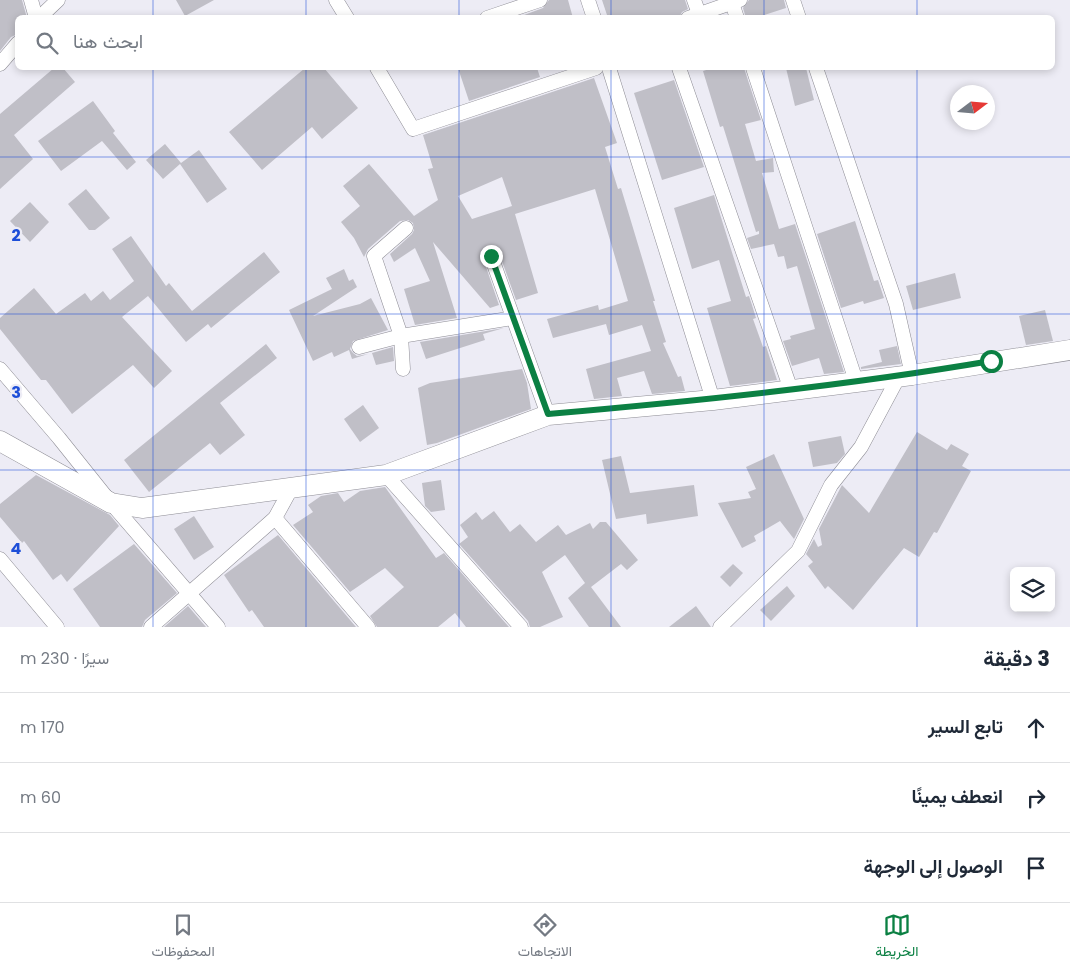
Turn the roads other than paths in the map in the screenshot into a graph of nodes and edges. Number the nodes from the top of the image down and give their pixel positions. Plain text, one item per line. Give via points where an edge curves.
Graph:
1 (31, 0) edge
2 (58, 0) edge
3 (336, 0) edge
4 (540, 0) edge
5 (588, 0) edge
6 (694, 0) edge
7 (793, 0) edge
8 (736, 1) edge
9 (36, 15) edge
10 (40, 15) edge
11 (345, 15) edge
12 (496, 15) edge
13 (593, 15) edge
14 (693, 15) edge
15 (696, 15) edge
16 (737, 15) edge
17 (798, 15) edge
18 (15, 46) edge
19 (0, 64) edge
20 (377, 70) edge
21 (590, 70) edge
22 (610, 70) edge
23 (680, 70) edge
24 (754, 70) edge
25 (817, 70) edge
26 (406, 228) dead end
27 (491, 256) dead end
28 (513, 318) junction
29 (401, 336) junction
30 (359, 347) dead end
31 (1070, 350) edge
32 (0, 369) edge
33 (403, 369) dead end
34 (905, 375) junction
35 (856, 381) junction
36 (791, 390) junction
37 (713, 400) junction
38 (548, 414) junction
39 (0, 440) edge
40 (386, 475) junction
41 (292, 487) junction
42 (111, 503) junction
43 (275, 518) junction
44 (0, 559) edge
45 (190, 594) junction
46 (57, 627) edge
47 (151, 627) edge
48 (218, 627) edge
49 (368, 627) edge
50 (522, 627) edge
51 (720, 627) edge

1 - 9 street
2 - 10 street
3 - 11 street
4 - 12 street
5 - 13 street
6 - 14 street
7 - 17 street
8 - 15 street
8 - 16 street
18 - 19 street
20 - 21 street via 413,129
22 - 37 street
23 - 36 street
24 - 35 street
25 - 34 street via 896,304
26 - 29 street via 374,256
27 - 28 street
28 - 29 street
28 - 38 street
29 - 30 street
29 - 33 street
31 - 34 street
32 - 42 street
34 - 35 street
34 - 51 street via 861,447 830,485 798,551
35 - 36 street
36 - 37 street
37 - 38 street
38 - 40 street
39 - 42 street
40 - 41 street
40 - 50 street
41 - 42 street via 142,508
41 - 43 street
42 - 45 street
43 - 45 street
43 - 49 street
44 - 46 street
45 - 47 street
45 - 48 street

